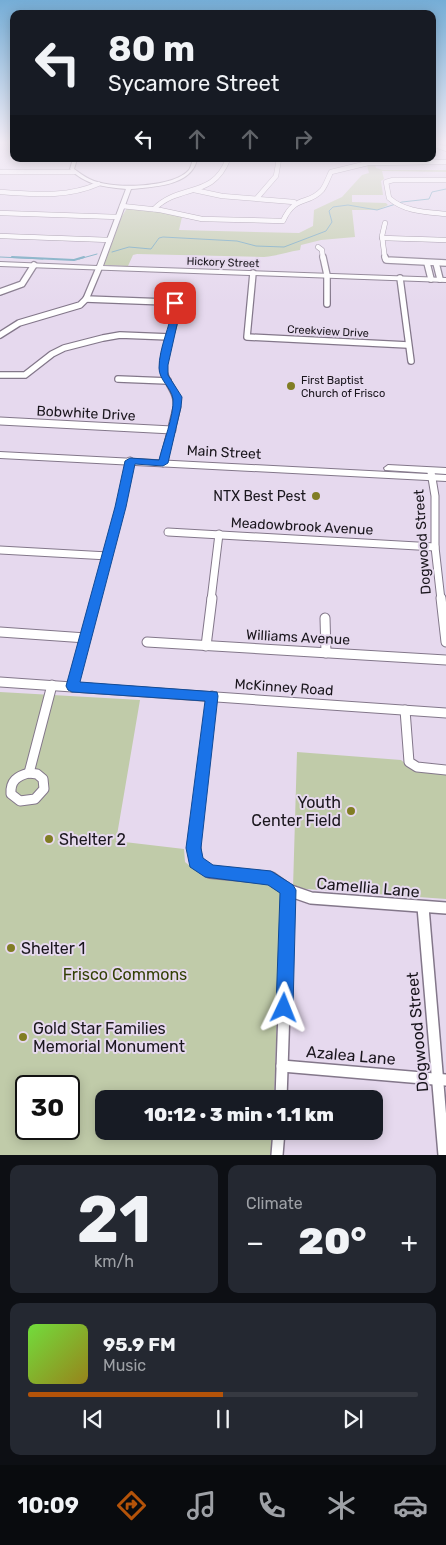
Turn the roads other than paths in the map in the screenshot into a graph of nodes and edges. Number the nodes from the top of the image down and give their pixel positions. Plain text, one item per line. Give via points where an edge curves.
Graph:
1 (126, 195) edge
2 (178, 195) edge
3 (212, 195) edge
4 (258, 195) edge
5 (314, 195) edge
6 (388, 195) edge
7 (257, 198) junction
8 (294, 202) junction
9 (122, 206) junction
10 (154, 209) junction
11 (0, 213) edge
12 (446, 214) edge
13 (118, 217) junction
14 (384, 223) dead end
15 (0, 236) edge
16 (382, 238) junction
17 (110, 240) junction
18 (446, 240) edge
19 (318, 247) dead end
20 (427, 263) junction
21 (436, 263) junction
22 (446, 263) edge
23 (0, 264) edge
24 (34, 266) junction
25 (99, 268) junction
26 (253, 273) junction
27 (327, 275) junction
28 (400, 278) junction
29 (431, 279) junction
30 (443, 280) edge
31 (0, 292) edge
32 (86, 299) junction
33 (327, 304) dead end
34 (0, 335) edge
35 (170, 337) junction
36 (408, 344) junction
37 (411, 361) dead end
38 (0, 374) edge
39 (118, 379) dead end
40 (168, 381) junction
41 (0, 421) edge
42 (172, 430) junction
43 (0, 448) edge
44 (31, 453) junction
45 (0, 455) edge
46 (164, 460) junction
47 (130, 461) junction
48 (446, 471) edge
49 (432, 474) junction
50 (446, 478) edge
51 (168, 532) dead end
52 (219, 534) junction
53 (435, 547) junction
54 (0, 550) edge
55 (108, 556) junction
56 (325, 618) dead end
57 (0, 632) edge
58 (86, 638) junction
59 (147, 642) dead end
60 (446, 642) edge
61 (206, 646) junction
62 (326, 653) junction
63 (446, 660) edge
64 (0, 682) edge
65 (52, 685) junction
66 (72, 686) junction
67 (212, 696) junction
68 (406, 710) junction
69 (446, 713) edge
70 (446, 770) edge
71 (29, 773) dead end
72 (288, 890) junction
73 (423, 907) junction
74 (446, 908) edge
75 (282, 1066) junction
76 (442, 1079) edge
77 (281, 1090) edge
78 (279, 1140) edge
79 (278, 1155) edge
80 (444, 1155) edge

1 - 9 street
2 - 10 street via 162,200
3 - 7 street
4 - 7 street
5 - 8 street
6 - 12 street via 391,201 400,206
7 - 8 street
8 - 10 street via 283,221 202,219
9 - 10 street
9 - 13 street
11 - 13 street
13 - 17 street
14 - 16 street
15 - 17 street
16 - 18 street
16 - 20 street via 384,256 388,261
17 - 25 street
19 - 27 street via 322,250
20 - 21 street
20 - 29 street
21 - 22 street
21 - 30 street
23 - 24 street, Hickory Street
24 - 25 street, Hickory Street
24 - 31 street via 26,282
25 - 26 street, Hickory Street
25 - 32 street
26 - 27 street, Hickory Street
26 - 36 street, Creekview Drive via 247,337
27 - 28 street, Hickory Street
27 - 33 street
28 - 29 street, Hickory Street
28 - 36 street
29 - 30 street, Hickory Street
32 - 34 street via 74,308 19,323
32 - 35 street via 175,303 177,307
35 - 38 street via 120,335 103,338 64,348 25,375
35 - 40 street via 163,365
36 - 37 street
39 - 40 street
40 - 42 street via 177,397
41 - 42 street, Bobwhite Drive
42 - 46 street
43 - 44 main road, Main Street
44 - 45 main road, Main Street
44 - 46 main road, Main Street
44 - 47 main road, Main Street
46 - 47 main road, Main Street
46 - 49 main road, Main Street
47 - 55 street
48 - 49 main road, Main Street
49 - 50 main road, Main Street
49 - 53 street, Dogwood Street
51 - 52 street, Meadowbrook Avenue
52 - 53 street, Meadowbrook Avenue
52 - 61 street
53 - 60 street, Dogwood Street
54 - 55 street
55 - 58 street
56 - 62 street
57 - 58 street
58 - 66 street
59 - 61 street, Williams Avenue
61 - 62 street, Williams Avenue
62 - 63 street, Williams Avenue
64 - 65 street, McKinney Road
65 - 66 street, McKinney Road
65 - 71 street
66 - 67 street, McKinney Road
67 - 68 street, McKinney Road
67 - 72 street, Camellia Lane via 193,848 196,862 210,872 271,878
68 - 69 street, McKinney Road
68 - 70 street via 409,762 417,767
72 - 73 street, Camellia Lane via 311,898
72 - 75 street
73 - 74 street, Camellia Lane
73 - 76 street, Dogwood Street
75 - 76 street, Azalea Lane
75 - 77 street
76 - 80 street, Dogwood Street
78 - 79 street

